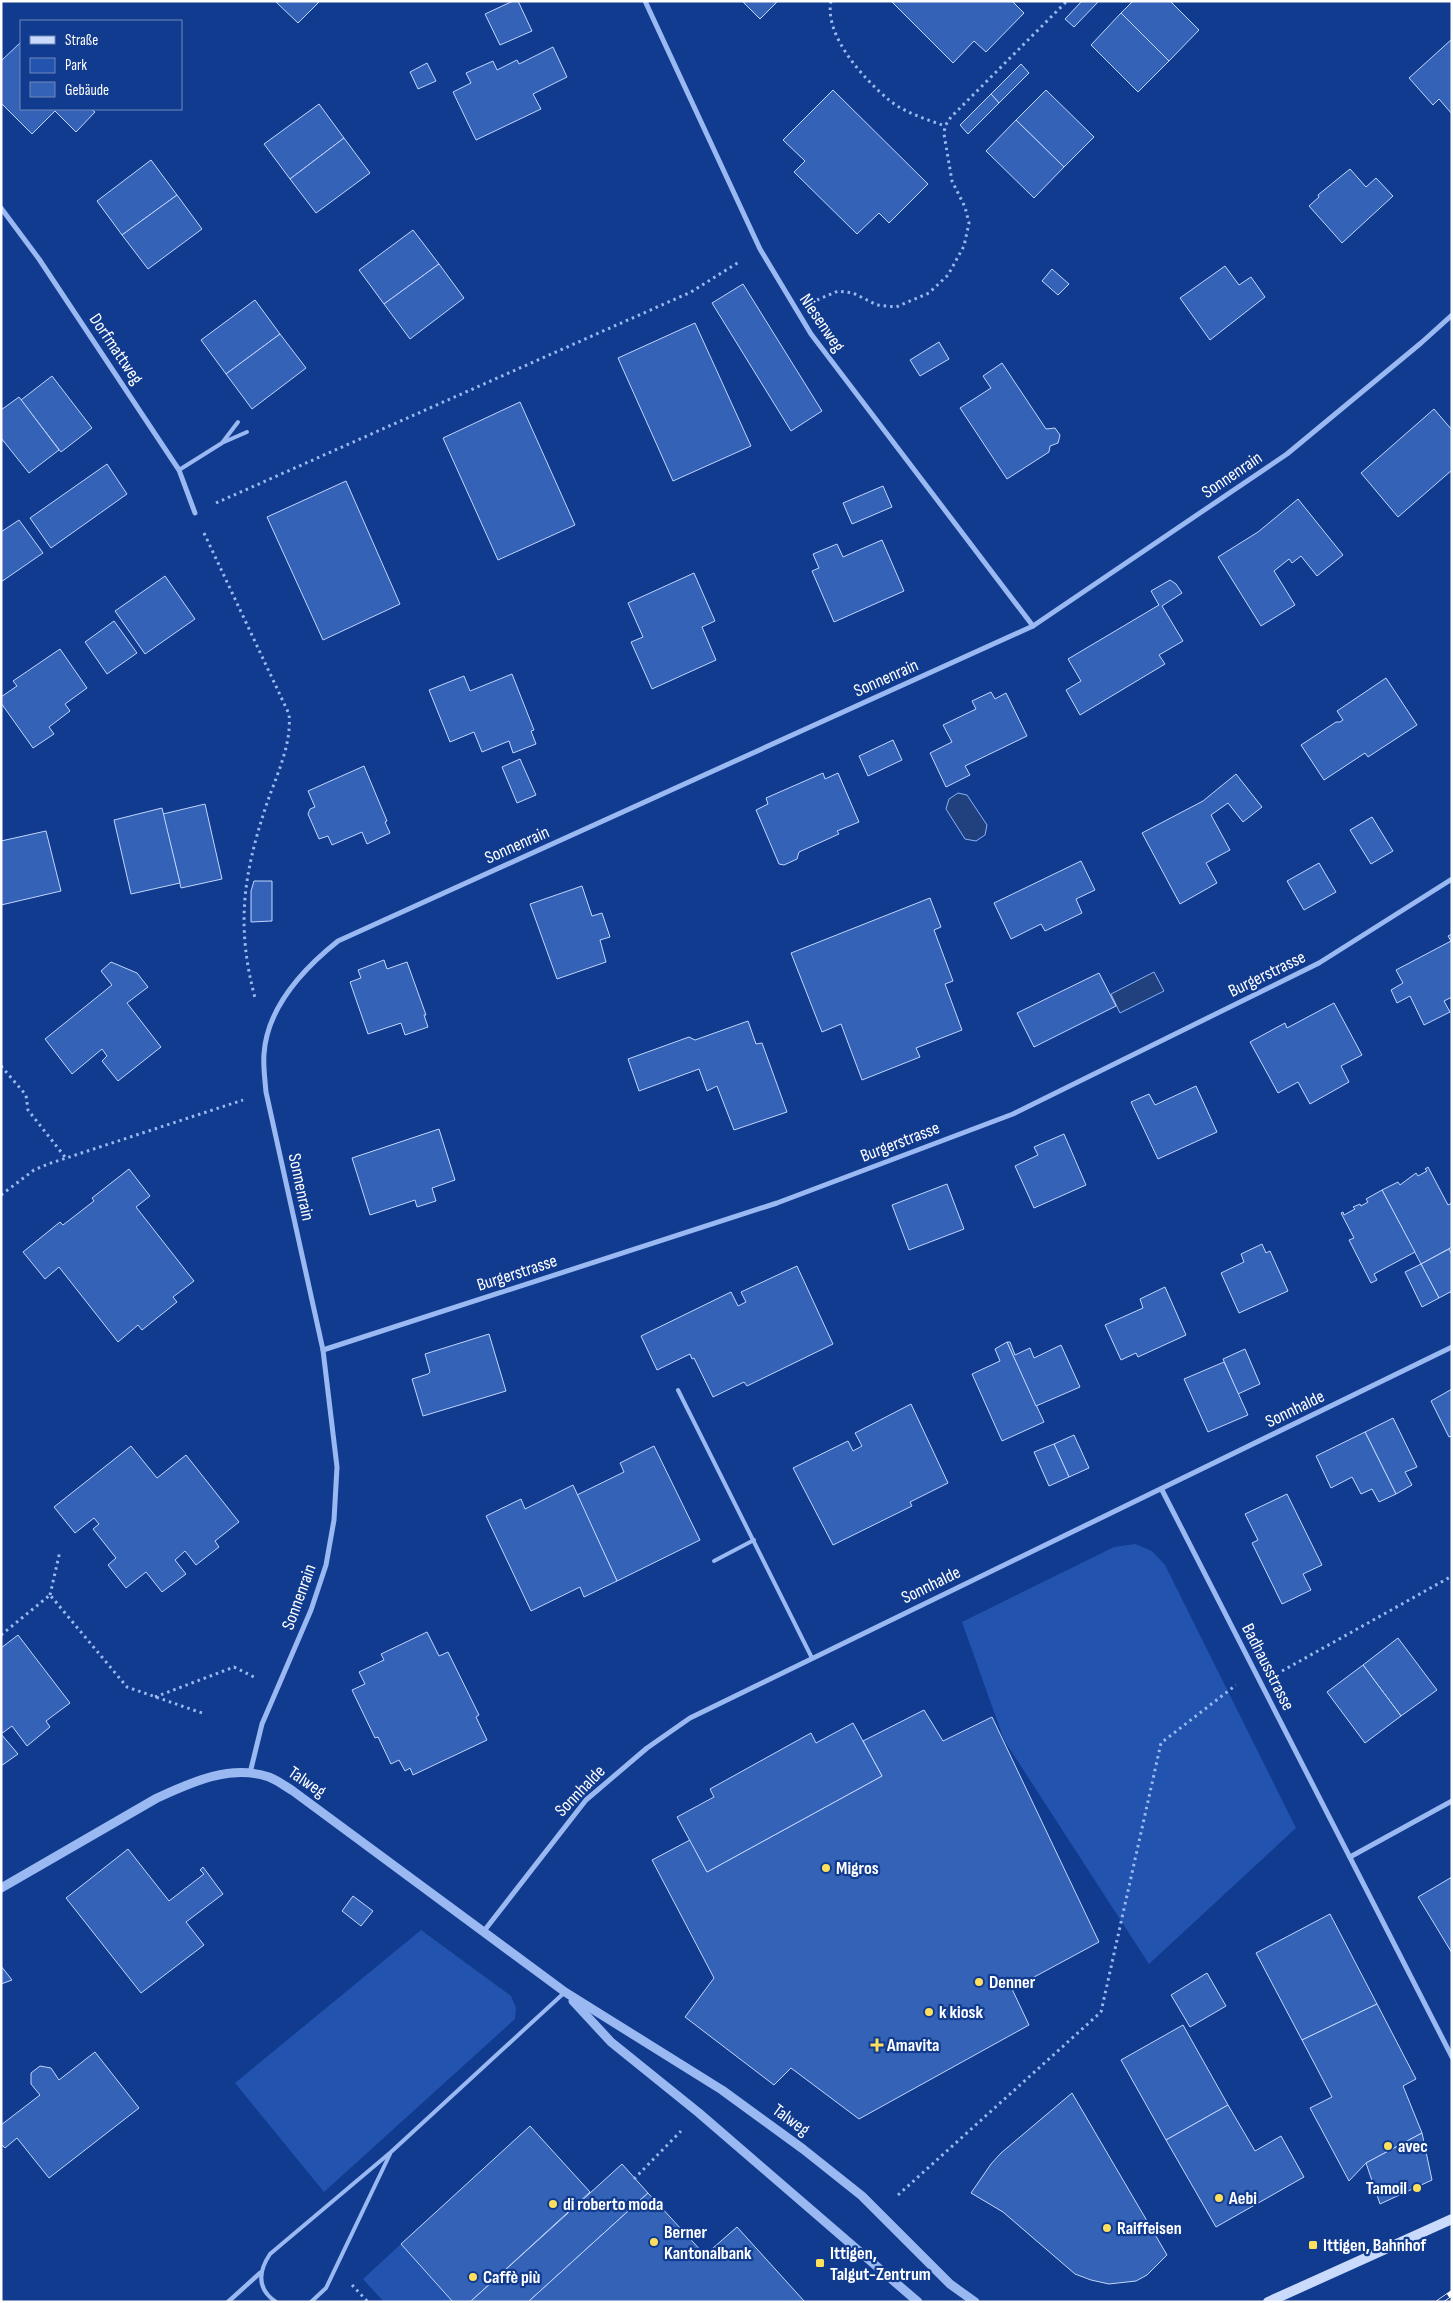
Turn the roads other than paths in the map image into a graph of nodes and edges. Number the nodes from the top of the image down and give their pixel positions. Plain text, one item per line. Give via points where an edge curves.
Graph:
1 (644, 1) edge
2 (1, 208) edge
3 (1452, 315) edge
4 (238, 422) dead end
5 (247, 432) dead end
6 (222, 443) junction
7 (179, 470) junction
8 (195, 512) road end
9 (1033, 626) junction
10 (1452, 879) edge
11 (1452, 1346) edge
12 (323, 1350) junction
13 (678, 1390) dead end
14 (1162, 1490) junction
15 (754, 1540) junction
16 (714, 1561) dead end
17 (812, 1658) junction
18 (250, 1773) junction
19 (1452, 1800) edge
20 (1350, 1858) junction
21 (1, 1888) edge
22 (484, 1931) junction
23 (565, 1992) junction
24 (1452, 2057) edge
25 (391, 2152) junction
26 (1452, 2219) edge
27 (260, 2273) junction
28 (228, 2302) edge
29 (276, 2302) edge
30 (311, 2302) edge
31 (918, 2302) edge
32 (975, 2302) edge
33 (1268, 2302) edge

1 - 9 street, Niesenweg via 760,250 796,310
2 - 7 street, Dorfmattweg via 39,259
3 - 9 street, Sonnenrain via 1287,454
4 - 6 lane
5 - 6 lane
6 - 7 lane
7 - 8 street, Dorfmattweg
9 - 12 street, Sonnenrain via 338,941 317,958 283,1000 272,1020 263,1055 266,1092
10 - 12 street, Burgerstrasse via 1319,963 1013,1114 777,1203
11 - 14 street, Sonnhalde
12 - 18 street, Sonnenrain via 337,1467 334,1520 326,1565 311,1610 262,1724
13 - 15 lane
14 - 17 street, Sonnhalde
14 - 20 street, Badhausstrasse
15 - 16 lane
15 - 17 lane
17 - 22 street, Sonnhalde via 690,1718 612,1776 563,1827
18 - 21 street, Talweg via 224,1773 182,1786
18 - 22 street, Talweg via 270,1777 293,1791
19 - 20 street
20 - 24 street, Badhausstrasse
22 - 23 street, Talweg
23 - 25 lane
23 - 31 street, Talweg via 611,2042 699,2113
23 - 32 street, Talweg via 722,2090 803,2149 862,2196 950,2284
25 - 27 lane via 270,2254
25 - 30 lane via 326,2288
26 - 33 main road
27 - 28 street
27 - 29 lane via 266,2294

